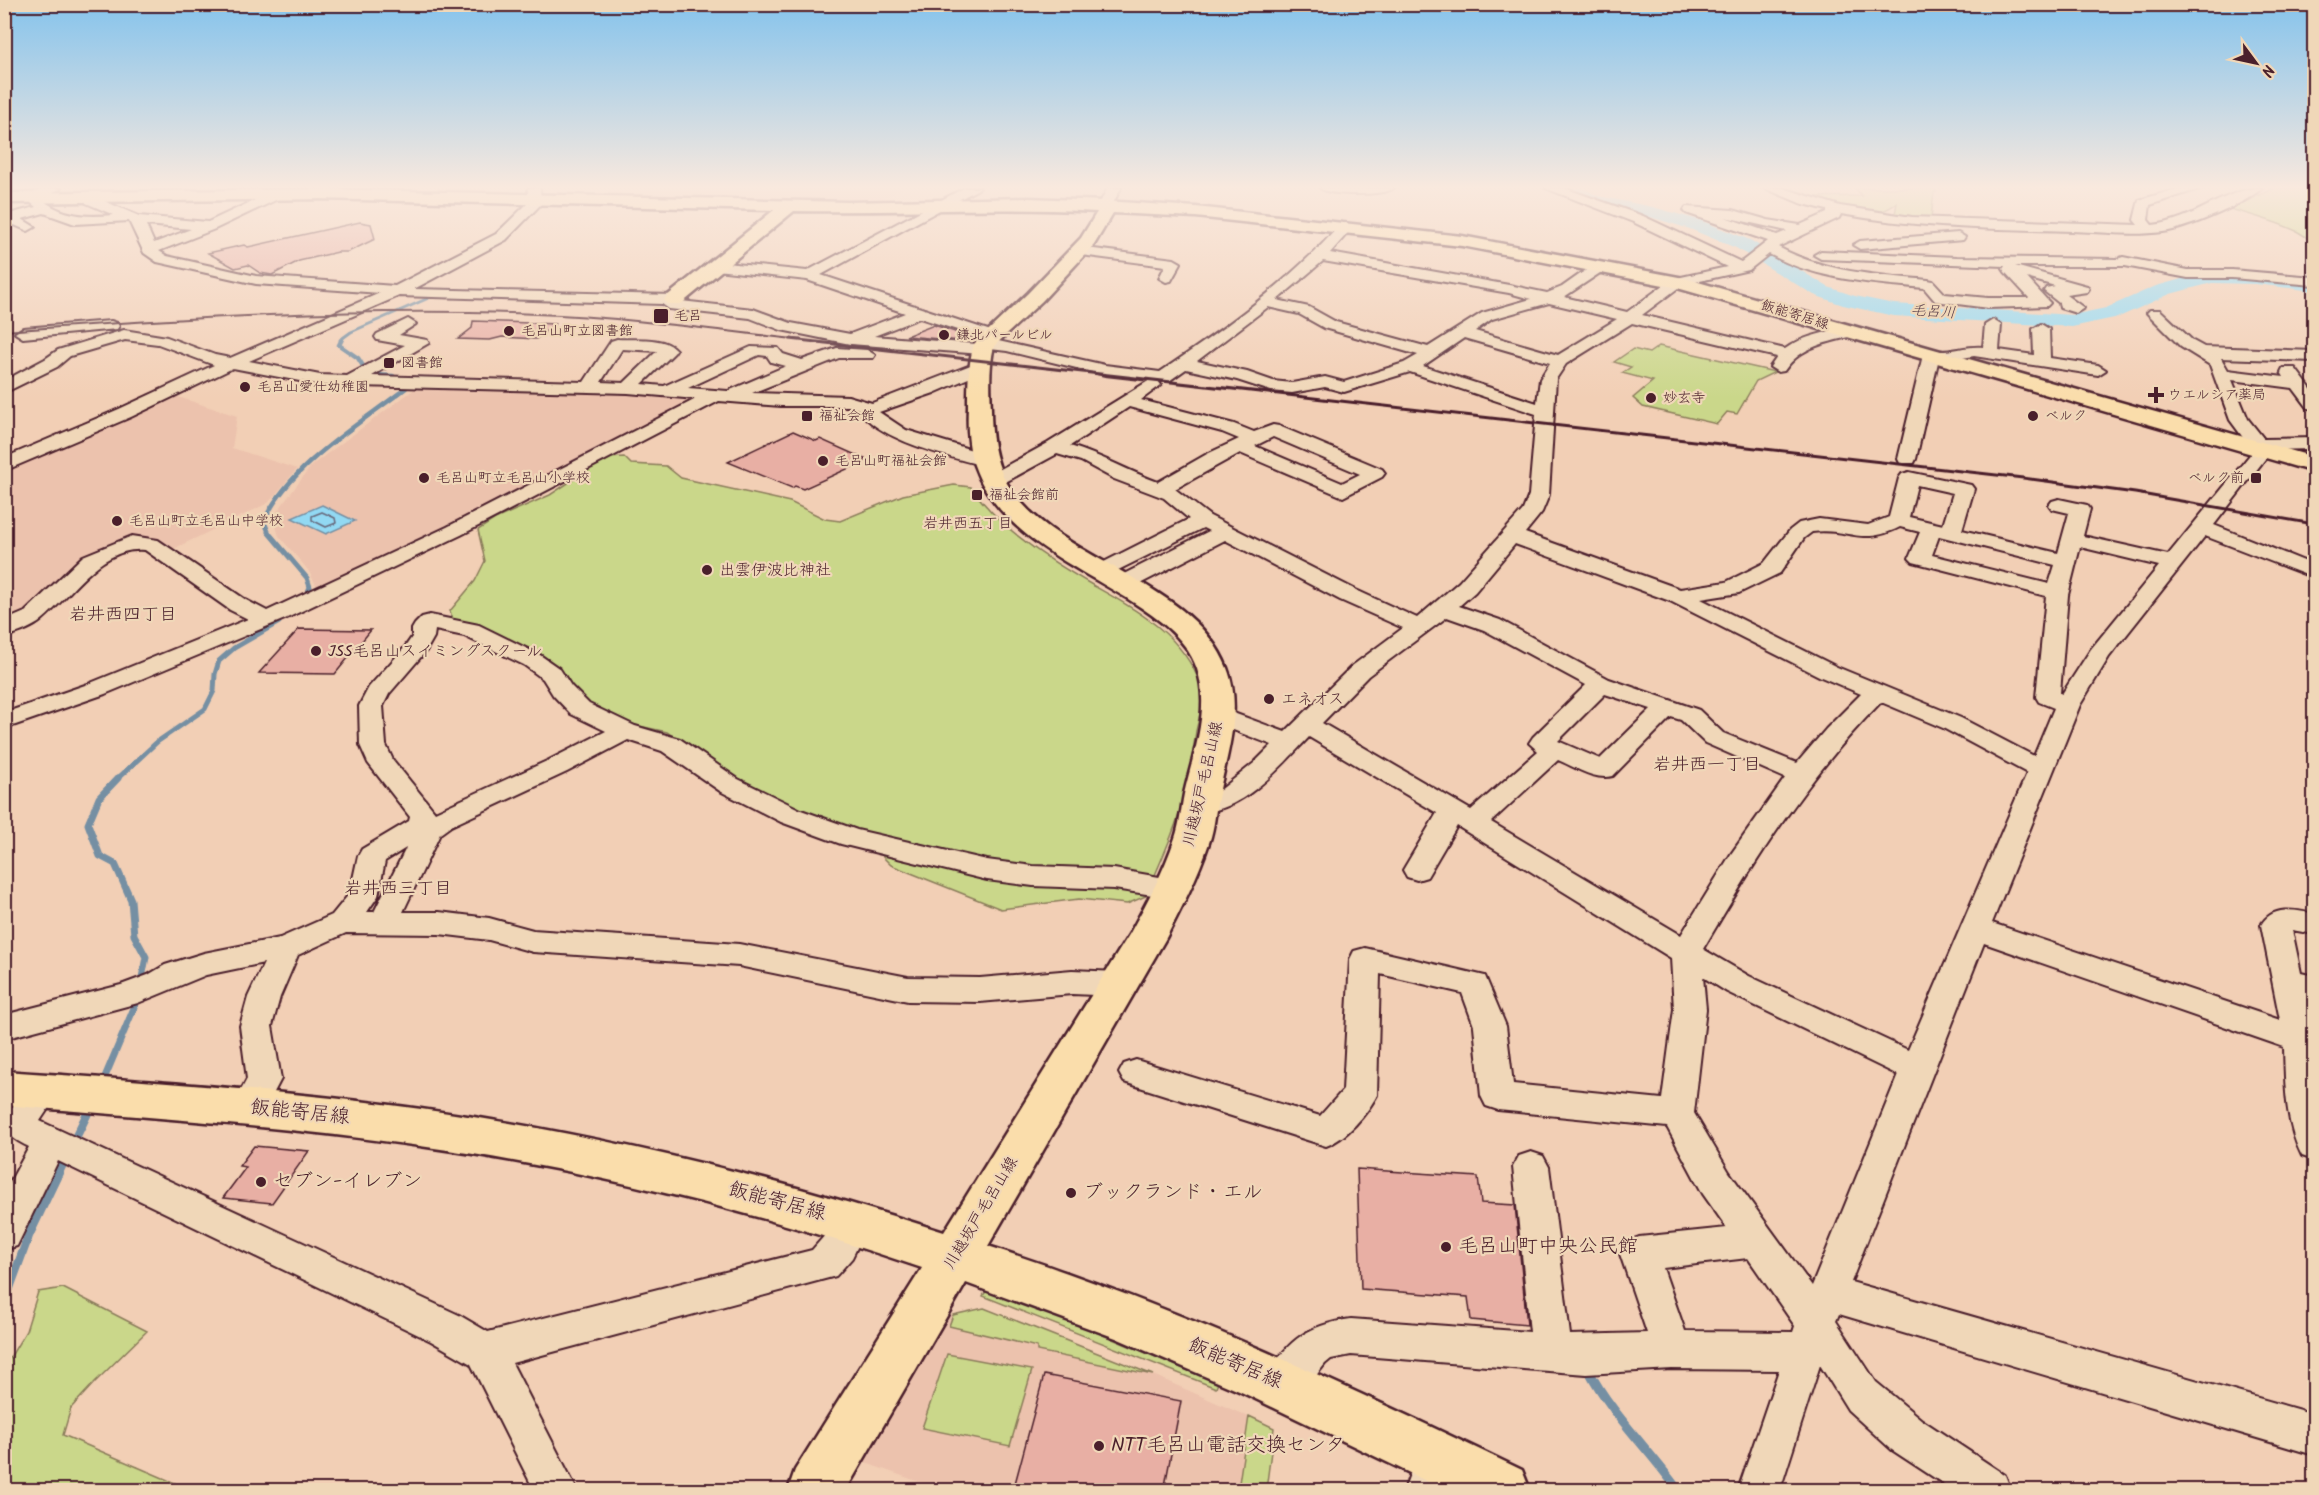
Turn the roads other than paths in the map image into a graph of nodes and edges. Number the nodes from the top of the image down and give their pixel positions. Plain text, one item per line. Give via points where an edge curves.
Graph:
1 (162, 258) edge
2 (461, 258) edge
3 (726, 258) edge
4 (843, 258) edge
5 (1072, 258) edge
6 (1132, 258) edge
7 (1318, 258) edge
8 (1330, 258) edge
9 (1553, 258) edge
10 (1725, 258) edge
11 (1760, 258) edge
12 (1789, 258) edge
13 (1845, 258) edge
14 (1866, 258) edge
15 (1926, 258) edge
16 (2101, 258) edge
17 (2122, 258) edge
18 (1882, 259) junction
19 (1928, 260) junction
20 (1957, 261) junction
21 (1986, 262) junction
22 (2122, 262) junction
23 (716, 266) junction
24 (1601, 266) junction
25 (1744, 266) junction
26 (2010, 269) junction
27 (809, 276) junction
28 (1857, 276) junction
29 (1166, 278) dead end
30 (2314, 281) edge
31 (1677, 282) junction
32 (1898, 282) junction
33 (398, 291) junction
34 (1551, 298) junction
35 (674, 300) junction
36 (1995, 301) junction
37 (1265, 302) junction
38 (2076, 308) dead end
39 (921, 312) junction
40 (2156, 313) dead end
41 (1630, 317) junction
42 (408, 324) dead end
43 (1993, 325) dead end
44 (2041, 329) dead end
45 (1460, 332) junction
46 (22, 333) dead end
47 (1850, 333) junction
48 (124, 335) junction
49 (850, 339) junction
50 (985, 349) junction
51 (2201, 352) junction
52 (1430, 353) junction
53 (1990, 354) junction
54 (2275, 355) junction
55 (1935, 356) junction
56 (2314, 356) edge
57 (1560, 361) junction
58 (231, 363) junction
59 (2042, 363) junction
60 (1186, 364) junction
61 (802, 366) junction
62 (1410, 367) junction
63 (2098, 370) dead end
64 (2223, 374) junction
65 (350, 381) junction
66 (2299, 384) junction
67 (1152, 385) dead end
68 (589, 387) junction
69 (4, 388) edge
70 (628, 388) junction
71 (669, 390) junction
72 (722, 397) junction
73 (1126, 401) junction
74 (2314, 404) edge
75 (869, 410) junction
76 (1545, 411) junction
77 (1247, 442) junction
78 (2314, 444) edge
79 (1055, 447) junction
80 (2261, 448) junction
81 (1907, 459) dead end
82 (4, 465) edge
83 (2314, 465) edge
84 (989, 470) junction
85 (1161, 489) junction
86 (2059, 505) dead end
87 (1203, 520) junction
88 (1898, 520) junction
89 (2202, 527) junction
90 (1942, 530) junction
91 (1226, 531) junction
92 (1513, 536) junction
93 (2071, 539) junction
94 (2066, 561) junction
95 (2173, 563) junction
96 (2314, 572) edge
97 (1112, 578) junction
98 (2057, 592) junction
99 (1678, 596) junction
100 (1444, 608) junction
101 (271, 617) junction
102 (1419, 627) junction
103 (4, 630) edge
104 (1601, 684) junction
105 (1877, 692) junction
106 (2068, 705) junction
107 (1667, 707) junction
108 (1219, 716) junction
109 (4, 722) edge
110 (626, 731) junction
111 (1299, 734) junction
112 (1555, 749) junction
113 (2040, 769) junction
114 (1801, 775) junction
115 (1199, 804) junction
116 (1463, 817) junction
117 (1417, 870) dead end
118 (1172, 888) junction
119 (342, 922) junction
120 (384, 922) junction
121 (2314, 924) edge
122 (1977, 929) junction
123 (286, 948) junction
124 (1686, 952) junction
125 (1118, 984) junction
126 (2301, 985) edge
127 (4, 1027) edge
128 (2307, 1043) edge
129 (1917, 1069) junction
130 (1136, 1073) dead end
131 (24, 1090) edge
132 (249, 1107) junction
133 (1677, 1114) junction
134 (50, 1142) junction
135 (2314, 1146) edge
136 (1531, 1167) dead end
137 (851, 1223) junction
138 (4, 1234) edge
139 (1755, 1241) junction
140 (956, 1256) junction
141 (1817, 1323) junction
142 (1672, 1350) junction
143 (485, 1351) junction
144 (1552, 1351) junction
145 (1284, 1385) junction
146 (2314, 1435) edge
147 (1431, 1474) edge
148 (556, 1491) edge
149 (815, 1491) edge
150 (1502, 1491) edge
151 (1759, 1491) edge
152 (1990, 1491) edge

1 - 33 street via 256,280
2 - 33 street
3 - 23 main road
4 - 27 street
5 - 50 main road
6 - 29 street via 1174,263
7 - 37 street
8 - 34 street
9 - 24 main road, 飯能寄居線
10 - 25 street
11 - 25 street
12 - 28 street
13 - 28 street
14 - 18 street
15 - 19 street
16 - 22 street
17 - 22 street
18 - 19 street
18 - 32 street
19 - 20 street
20 - 21 street
20 - 36 street
21 - 22 street
21 - 26 street
22 - 30 street via 2188,274
23 - 27 street
23 - 35 main road
24 - 31 main road, 飯能寄居線
24 - 34 street
25 - 31 street
26 - 36 street via 2042,303
26 - 38 street via 2082,290 2051,291 2067,302 2065,305
27 - 39 street
28 - 32 street
31 - 41 street
31 - 47 main road, 飯能寄居線
32 - 36 street via 1928,284 1940,298
33 - 35 street
33 - 58 street
34 - 41 street
34 - 45 street via 1494,312
35 - 49 street via 669,304 758,315 787,327
37 - 52 street via 1304,310 1330,325
37 - 60 street
39 - 49 street
39 - 50 street
40 - 51 street via 2187,344
41 - 47 street via 1782,361 1800,344
41 - 57 street
42 - 65 street via 383,337 421,343
43 - 53 street
44 - 59 street
45 - 52 street
45 - 57 street
46 - 48 street via 116,326
47 - 55 main road, 飯能寄居線
48 - 58 street via 161,340
48 - 69 street via 63,353
49 - 50 street
50 - 60 street via 1007,346 1105,370 1163,377
50 - 61 street via 842,352
50 - 75 street via 928,389
50 - 84 main road via 981,438
51 - 54 street
51 - 64 street via 2214,359
52 - 62 street
53 - 55 street via 1959,352
53 - 59 street
54 - 56 street
54 - 66 street
55 - 80 main road, 飯能寄居線
55 - 81 street
57 - 76 street via 1548,379
58 - 65 street via 320,380
58 - 82 street
59 - 63 street
60 - 62 street via 1271,387 1292,388 1325,382 1344,387
61 - 71 street via 777,358 772,351 757,350
61 - 72 street
62 - 76 street
64 - 66 street
64 - 80 street via 2239,420
65 - 68 street
66 - 74 street
67 - 73 street
68 - 70 street
68 - 70 street via 617,344 668,350
70 - 71 street
71 - 72 street
72 - 75 street via 848,401
72 - 101 street via 472,524
73 - 77 street via 1228,428
73 - 79 street
75 - 84 street via 900,434
76 - 92 street via 1539,495 1532,512
77 - 77 street via 1273,430 1375,473 1343,491
77 - 85 street
78 - 80 street
79 - 84 street
79 - 85 street
80 - 83 main road, 飯能寄居線
80 - 89 street
84 - 97 main road, 川越坂戸毛呂山線 via 1014,508 1041,534
85 - 87 street
86 - 93 street via 2080,509
87 - 91 street
87 - 97 street
88 - 90 street
88 - 90 street via 1910,478 1964,489
88 - 99 street via 1868,531 1806,527 1772,568 1731,588
89 - 95 street
89 - 96 street
90 - 94 street
90 - 98 street via 1920,558
91 - 97 street
91 - 102 street via 1348,596
92 - 99 street
92 - 100 street
93 - 94 street
93 - 95 street
94 - 98 street
95 - 106 street via 2099,654
97 - 108 main road, 川越坂戸毛呂山線 via 1176,621 1206,654 1217,684
98 - 106 street via 2048,697
99 - 105 street
100 - 102 street
100 - 104 street via 1492,626
101 - 103 street via 238,605 151,544 132,542 90,560 33,617
101 - 109 street via 159,666
102 - 111 street via 1360,671
104 - 107 street
104 - 112 street via 1542,743
105 - 113 street via 1952,723
105 - 114 street
106 - 113 street
107 - 112 street via 1604,770
107 - 114 street via 1690,715 1714,738
108 - 111 street
108 - 115 main road, 川越坂戸毛呂山線
110 - 118 street via 671,746 729,785 791,816 851,838 987,870 1114,879
110 - 119 street via 580,709 552,674 532,660 471,630 430,622 414,651 378,692 371,706 374,745 381,763 424,816 422,826 372,856 364,896
110 - 120 street via 429,829
111 - 115 street via 1263,770 1228,797
111 - 116 street via 1349,748
112 - 116 street
113 - 122 street
114 - 124 street via 1741,861
115 - 118 main road, 川越坂戸毛呂山線 via 1192,841
116 - 117 street
116 - 124 street
118 - 125 main road, 川越坂戸毛呂山線 via 1148,938
119 - 120 street
119 - 123 street
120 - 125 street via 489,929 533,941 739,954 908,988 980,990 1072,982
121 - 126 street via 2289,919 2276,925
122 - 128 street
122 - 129 street
123 - 127 street via 204,964 127,995
123 - 132 street via 256,1026 264,1079
124 - 129 street via 1738,984
124 - 133 street via 1690,1009
125 - 140 main road, 川越坂戸毛呂山線
126 - 128 street
128 - 135 street via 2303,1101
129 - 141 street
130 - 133 street via 1326,1132 1360,1095 1365,959 1474,984 1490,1026 1498,1096
131 - 132 main road, 飯能寄居線
131 - 134 street via 20,1122
132 - 137 main road, 飯能寄居線 via 410,1126 590,1157 756,1195
133 - 139 street
134 - 138 street
134 - 143 street via 445,1328
136 - 144 street
137 - 140 main road, 飯能寄居線
137 - 143 street via 823,1264
139 - 141 street
139 - 142 street via 1639,1254
140 - 145 main road, 飯能寄居線 via 1070,1296
140 - 149 main road, 川越坂戸毛呂山線
141 - 142 street
141 - 146 street
141 - 151 street
141 - 152 street via 1862,1396 1906,1435
142 - 144 street via 1586,1355
143 - 148 street
144 - 145 street via 1352,1336 1328,1340 1307,1351
145 - 147 main road, 飯能寄居線
147 - 150 main road, 飯能寄居線

